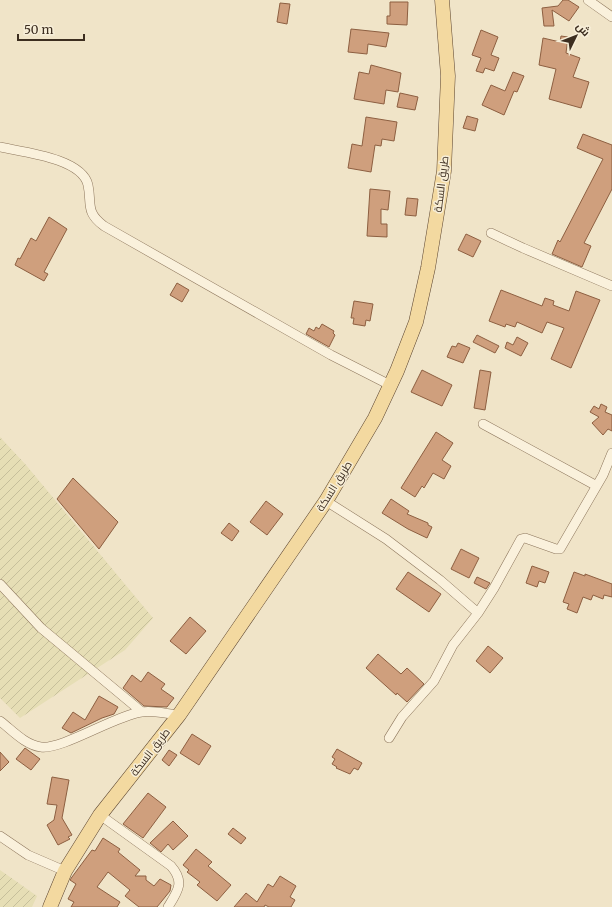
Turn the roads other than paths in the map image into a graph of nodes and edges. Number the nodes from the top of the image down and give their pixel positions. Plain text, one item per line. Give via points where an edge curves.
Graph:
1 (442, 0) edge
2 (588, 0) edge
3 (612, 17) edge
4 (0, 147) edge
5 (491, 233) dead end
6 (612, 286) edge
7 (390, 385) junction
8 (483, 424) dead end
9 (612, 453) edge
10 (595, 485) junction
11 (326, 501) junction
12 (0, 584) edge
13 (478, 613) junction
14 (142, 712) junction
15 (179, 715) junction
16 (0, 721) edge
17 (389, 738) dead end
18 (100, 815) junction
19 (0, 836) edge
20 (65, 871) junction
21 (50, 907) edge
22 (168, 907) edge

1 - 7 main road, طريق السكة via 448,76 444,171 416,322
2 - 3 street
4 - 7 street via 54,160 77,170 87,181 90,211 104,226 331,356
5 - 6 street
7 - 11 main road, طريق السكة via 375,418
8 - 10 street
9 - 10 street via 603,475
10 - 13 street via 560,549 521,539
11 - 13 street via 386,538
11 - 15 main road, طريق السكة
12 - 14 street via 41,628
13 - 17 street via 453,645 434,681 402,717
14 - 15 street
14 - 16 street via 109,722 56,745 43,747 29,743
15 - 18 main road, طريق السكة
18 - 20 main road, طريق السكة
18 - 22 street via 177,873 180,880 177,893
19 - 20 street via 28,854
20 - 21 main road, طريق السكة

